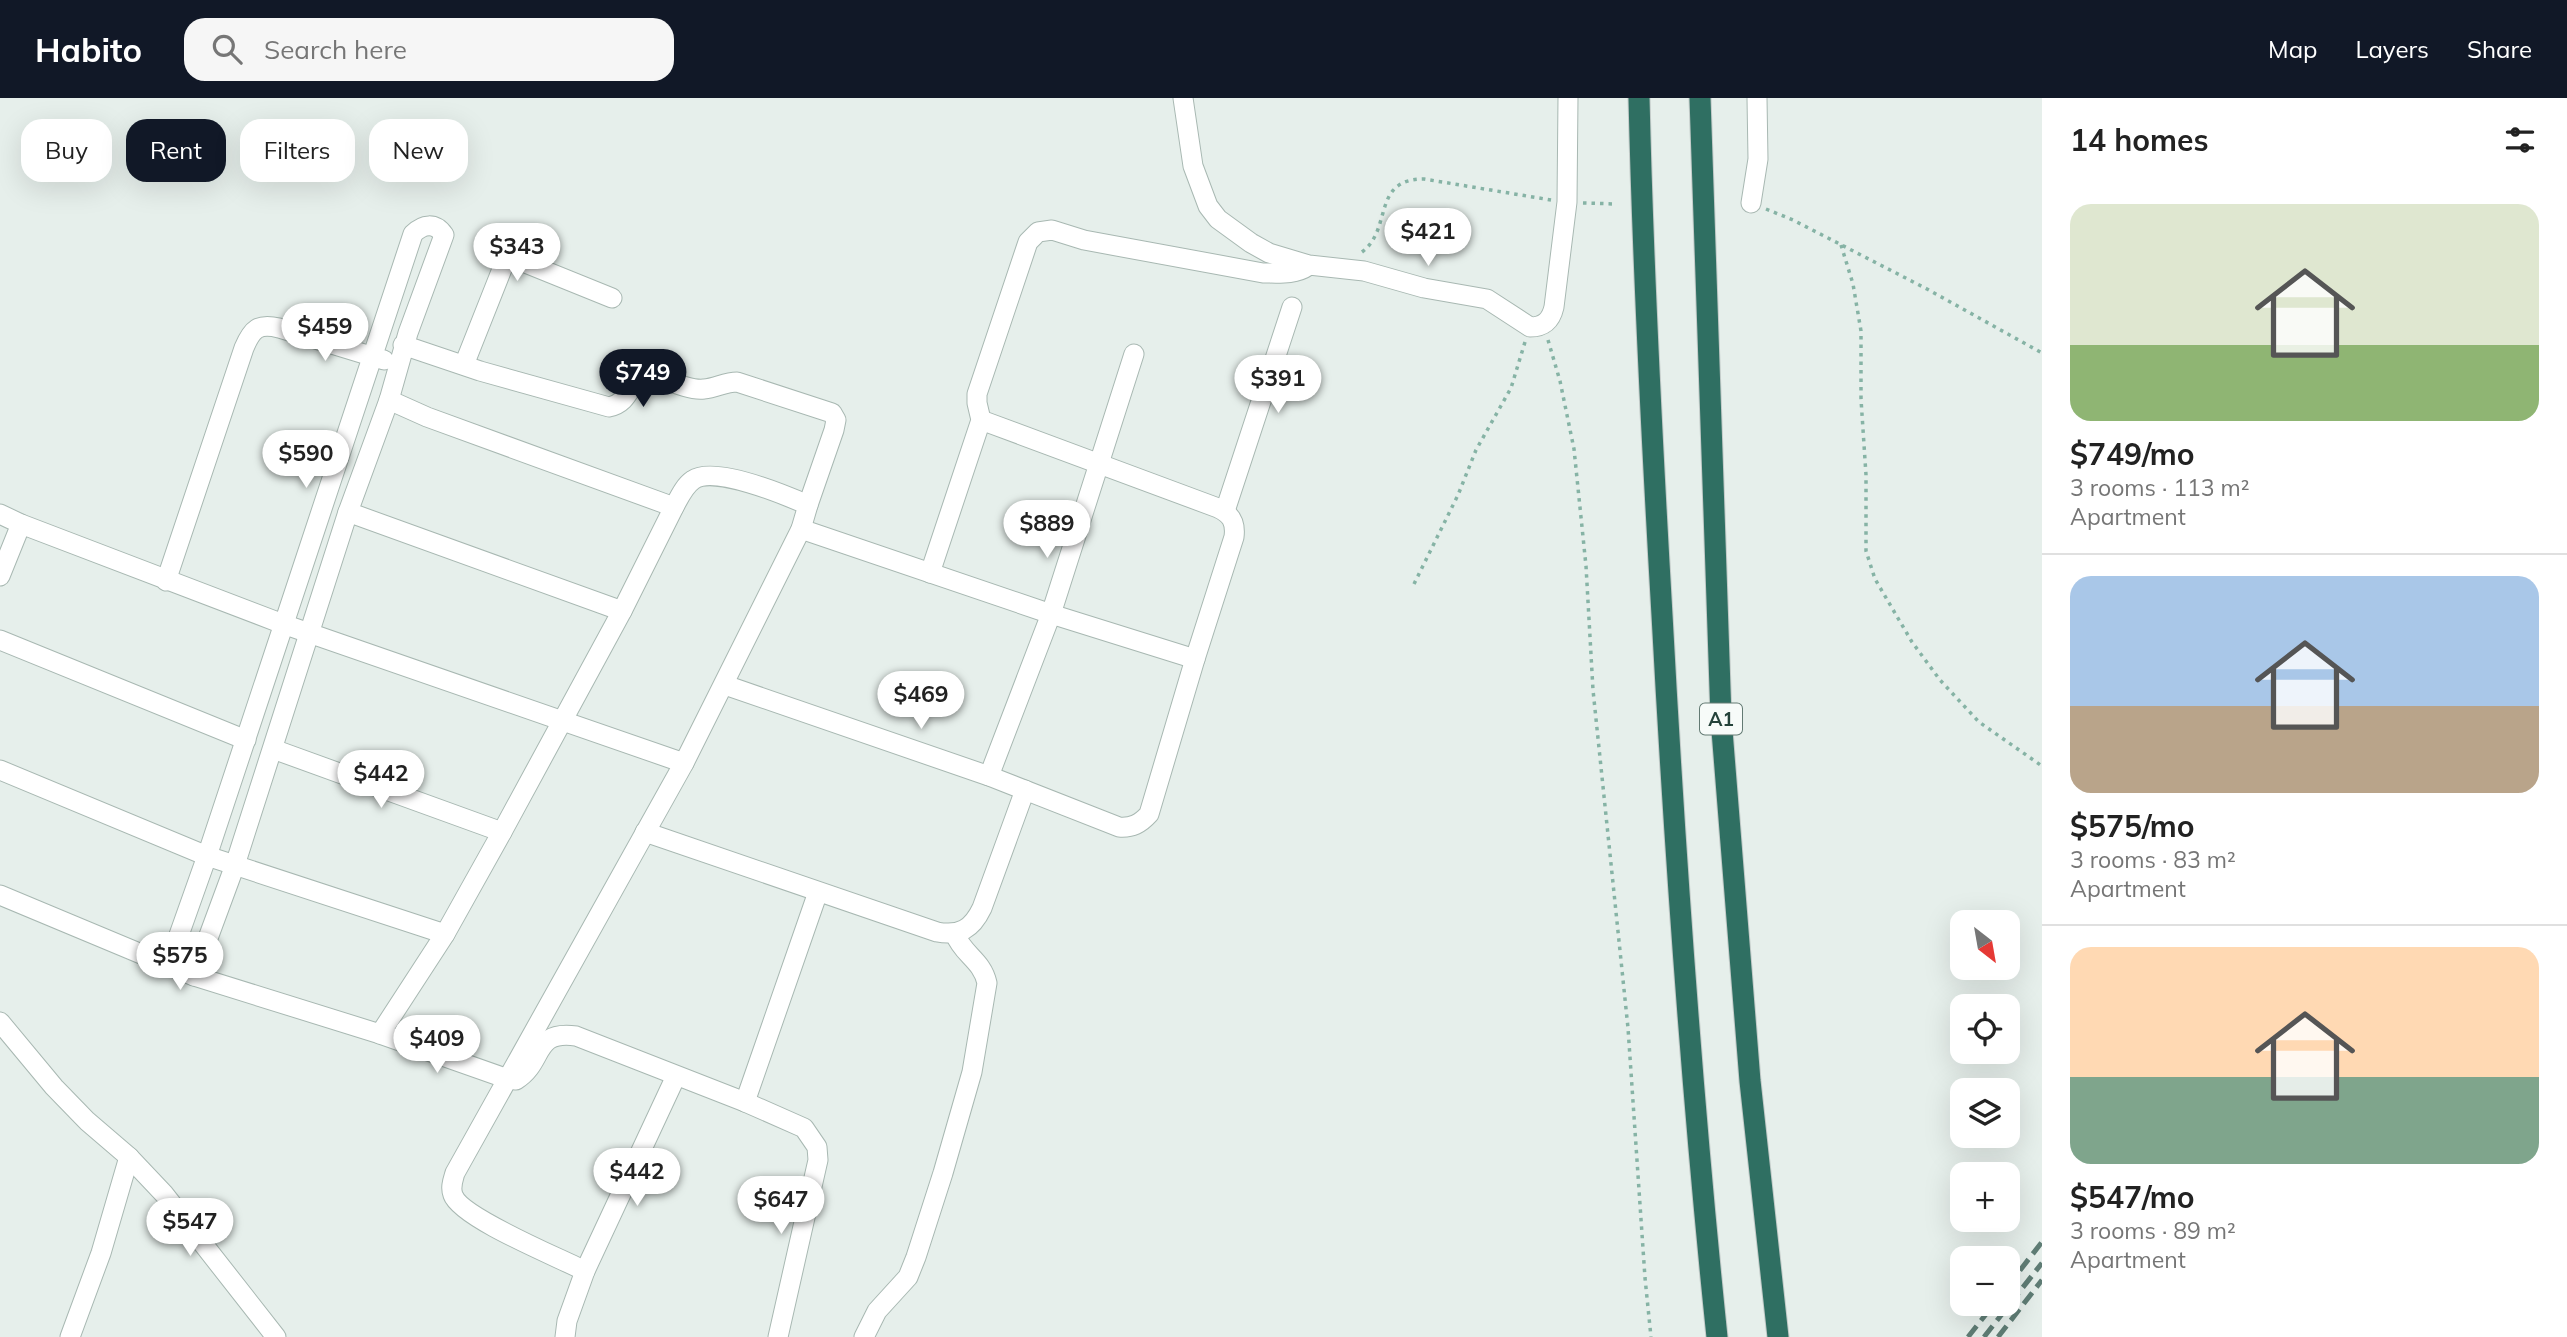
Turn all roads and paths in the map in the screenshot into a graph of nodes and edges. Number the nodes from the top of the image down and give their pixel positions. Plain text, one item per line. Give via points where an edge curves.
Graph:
1 (1183, 98) edge
2 (1568, 98) edge
3 (1639, 98) edge
4 (1700, 98) edge
5 (1757, 98) edge
6 (1567, 202) junction
7 (1751, 203) joint
8 (1616, 204) dead end
9 (1251, 243) junction
10 (1841, 245) junction
11 (1358, 254) dead end
12 (1225, 265) junction
13 (1308, 265) junction
14 (403, 268) junction
15 (427, 277) junction
16 (612, 298) dead end
17 (1292, 307) dead end
18 (1537, 326) junction
19 (2042, 353) edge
20 (1134, 354) dead end
21 (401, 355) junction
22 (373, 356) junction
23 (464, 365) junction
24 (389, 400) junction
25 (981, 420) junction
26 (1099, 464) junction
27 (808, 505) junction
28 (674, 507) junction
29 (1225, 511) junction
30 (348, 512) junction
31 (0, 513) edge
32 (22, 524) junction
33 (801, 529) junction
34 (930, 573) junction
35 (0, 576) edge
36 (166, 581) junction
37 (1414, 584) dead end
38 (622, 611) junction
39 (1051, 614) junction
40 (283, 624) junction
41 (309, 634) junction
42 (0, 640) edge
43 (1195, 659) junction
44 (725, 685) junction
45 (564, 720) junction
46 (246, 740) junction
47 (273, 749) junction
48 (684, 763) junction
49 (2042, 766) edge
50 (0, 769) edge
51 (989, 776) junction
52 (1025, 790) junction
53 (502, 832) junction
54 (645, 832) junction
55 (207, 856) junction
56 (234, 865) junction
57 (818, 892) junction
58 (0, 895) edge
59 (445, 934) junction
60 (956, 934) junction
61 (168, 966) junction
62 (194, 976) junction
63 (0, 1022) edge
64 (380, 1034) junction
65 (676, 1076) junction
66 (508, 1079) junction
67 (745, 1102) junction
68 (129, 1157) junction
69 (585, 1271) junction
70 (71, 1337) edge
71 (276, 1337) edge
72 (565, 1337) edge
73 (778, 1337) edge
74 (864, 1337) edge
75 (1651, 1337) edge
76 (1717, 1337) edge
77 (1779, 1337) edge

1 - 9 street via 1193,166 1208,206
2 - 6 street
3 - 76 highway, A1 via 1643,275 1675,843
4 - 77 highway, A1 via 1721,718 1750,1081
5 - 7 street via 1758,159
6 - 8 path
6 - 11 path via 1412,179 1393,190 1375,239
6 - 18 street via 1553,314
7 - 10 path
9 - 12 street
9 - 13 street
10 - 19 path
10 - 49 path via 1861,331 1866,551 1875,579 1940,680 1979,722
12 - 13 street via 1276,273
12 - 25 street via 1052,230 1038,232 1028,242 977,394
13 - 18 street via 1364,271 1487,299
14 - 15 street
14 - 15 street via 414,234 428,225 444,235
14 - 22 street
15 - 21 street
16 - 23 street via 506,259
17 - 29 street
18 - 37 path
18 - 75 path via 1560,381 1586,566
20 - 26 street
21 - 22 street
21 - 23 street
21 - 24 street
22 - 36 street via 267,325 257,327 244,348
22 - 40 street
23 - 27 street via 609,407 619,405 635,380 650,373 697,389 737,383 832,413 834,429
24 - 28 street
24 - 30 street
25 - 26 street
25 - 34 street
26 - 29 street
26 - 39 street
27 - 28 street via 713,475 696,477
27 - 33 street
28 - 38 street
29 - 43 street via 1234,522 1234,537
30 - 38 street
30 - 41 street
31 - 32 street
32 - 35 street
32 - 36 street
33 - 34 street
33 - 44 street
34 - 39 street
36 - 40 street
38 - 45 street
39 - 43 street
39 - 51 street
40 - 41 street
40 - 46 street
41 - 45 street
41 - 47 street
42 - 46 street
43 - 52 street via 1153,804 1140,823 1119,827
44 - 48 street
44 - 51 street
45 - 48 street
45 - 53 street
46 - 55 street
47 - 53 street
47 - 56 street
48 - 54 street
50 - 55 street
51 - 52 street
52 - 60 street via 982,908 973,923
53 - 59 street
54 - 57 street
54 - 66 street
55 - 56 street
55 - 61 street
56 - 59 street
56 - 62 street
57 - 60 street via 937,932
57 - 67 street
58 - 61 street
59 - 64 street
60 - 74 street via 984,970 987,983 972,1072 908,1277 877,1311
61 - 62 street
62 - 64 street
63 - 68 street via 54,1087
64 - 66 street
65 - 66 street via 562,1034 542,1045 523,1075
65 - 67 street
65 - 69 street
66 - 69 street via 455,1173 453,1197 477,1218
67 - 73 street via 804,1128 817,1147 817,1168
68 - 70 street
68 - 71 street via 164,1194
69 - 72 street

